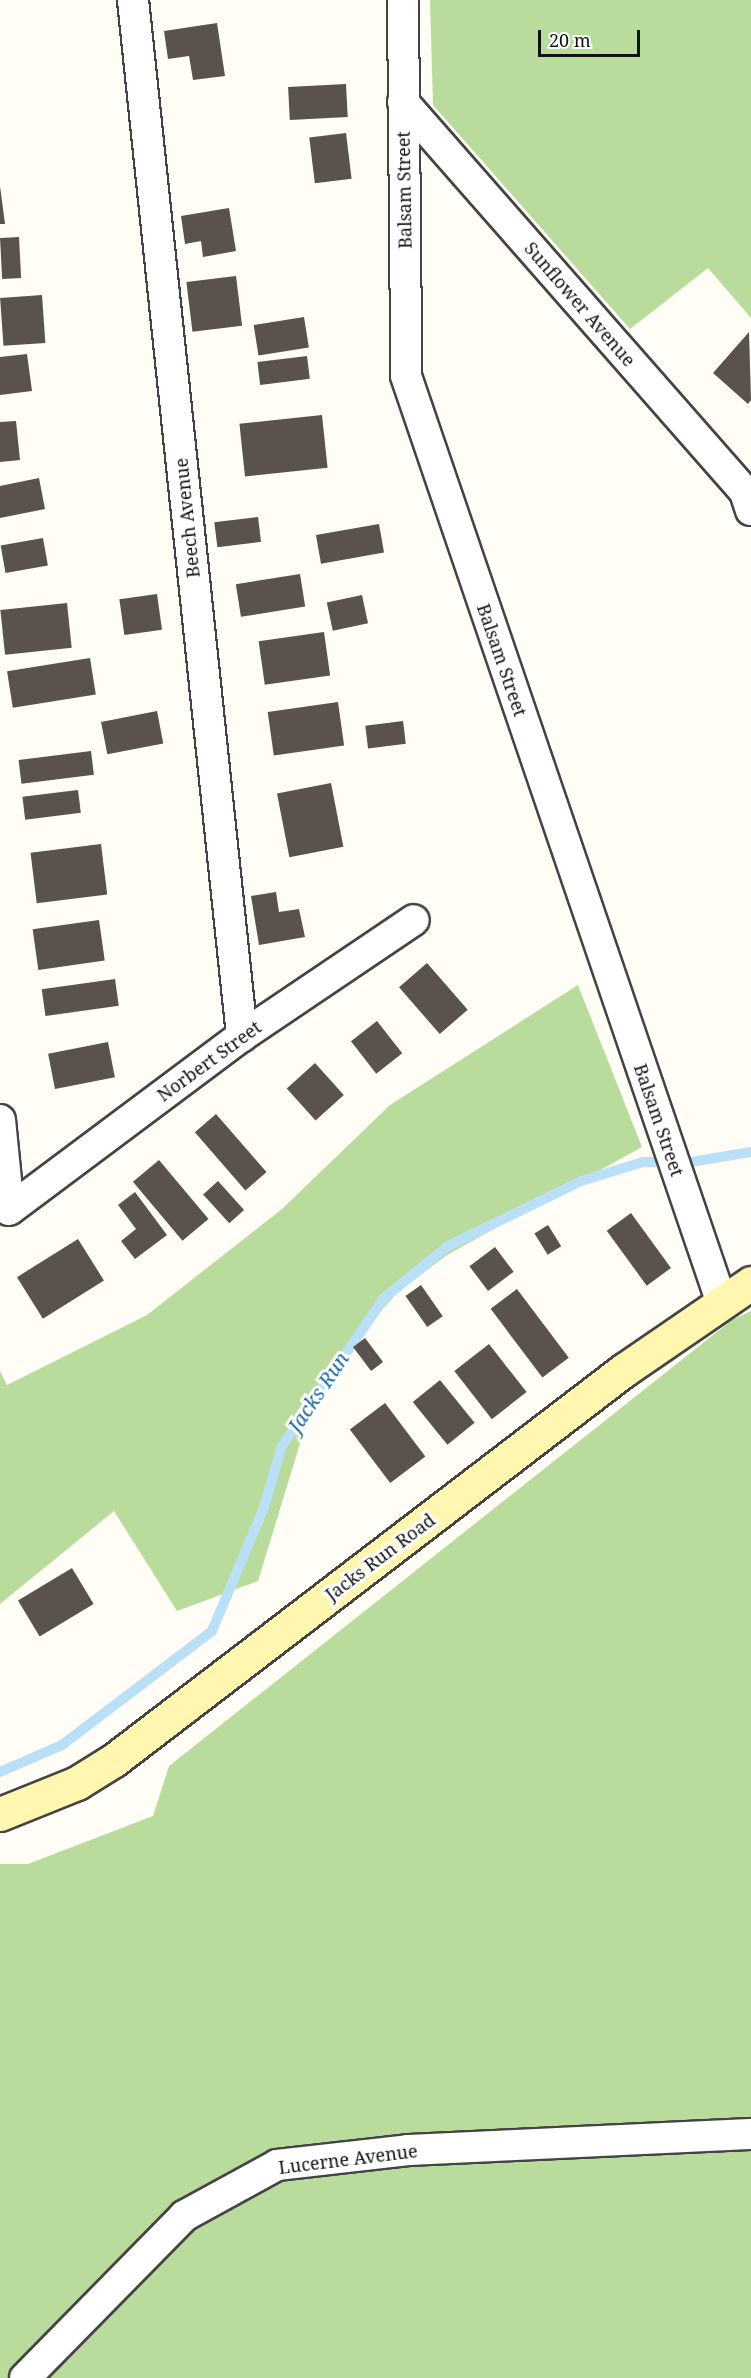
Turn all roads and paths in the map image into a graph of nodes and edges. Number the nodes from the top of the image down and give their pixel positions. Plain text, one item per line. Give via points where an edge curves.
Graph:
1 (133, 0) edge
2 (403, 0) edge
3 (403, 102) junction
4 (751, 510) edge
5 (414, 920) dead end
6 (242, 1036) junction
7 (0, 1120) edge
8 (751, 1283) edge
9 (721, 1300) junction
10 (0, 1815) edge
11 (751, 2134) edge
12 (25, 2378) edge

1 - 6 street, Beech Avenue
2 - 3 street, Balsam Street
3 - 4 street, Sunflower Avenue via 745,492
3 - 9 street, Balsam Street via 406,376
5 - 6 street, Norbert Street
6 - 7 street, Norbert Street via 9,1209
8 - 9 street, Jacks Run Road
9 - 10 street, Jacks Run Road via 114,1760 77,1783
11 - 12 street, Lucerne Avenue via 408,2150 277,2165 184,2216

